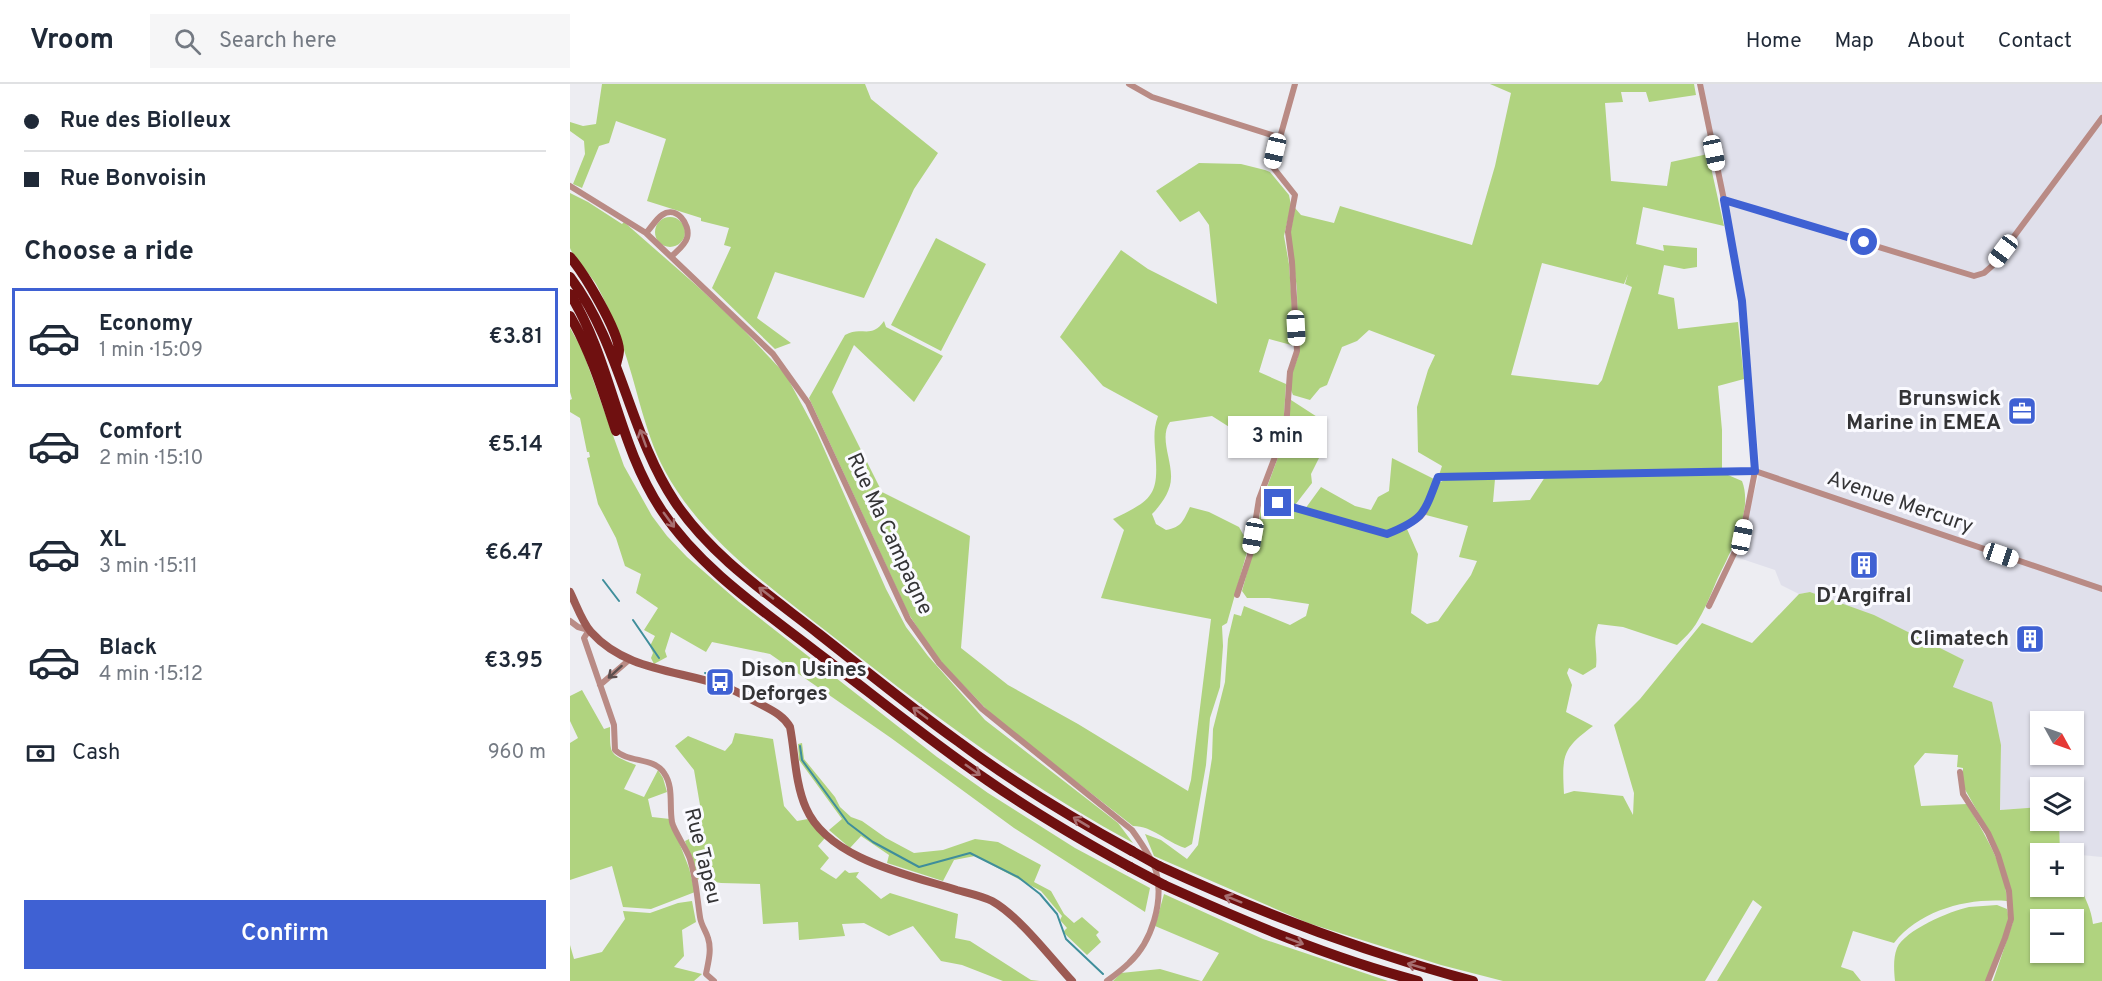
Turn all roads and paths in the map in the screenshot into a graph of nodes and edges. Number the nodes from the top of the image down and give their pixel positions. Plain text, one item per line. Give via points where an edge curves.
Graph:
1 (1129, 84) edge
2 (1295, 84) edge
3 (1700, 84) edge
4 (2102, 118) edge
5 (1278, 136) junction
6 (570, 186) edge
7 (1724, 200) junction
8 (646, 233) junction
9 (672, 256) junction
10 (570, 257) edge
11 (570, 277) edge
12 (570, 294) edge
13 (570, 316) edge
14 (616, 365) junction
15 (640, 470) junction
16 (1755, 471) junction
17 (1259, 499) junction
18 (2102, 589) edge
19 (570, 592) edge
20 (1237, 595) dead end
21 (1709, 606) dead end
22 (570, 621) edge
23 (589, 630) junction
24 (629, 660) junction
25 (600, 685) junction
26 (1960, 772) dead end
27 (714, 981) edge
28 (1072, 981) edge
29 (1107, 981) edge
30 (1418, 981) edge
31 (1473, 981) edge
32 (1988, 981) edge

1 - 5 street via 1152,97
2 - 5 street
3 - 7 street
4 - 7 street via 1992,266 1974,276
5 - 17 street via 1272,166 1295,195 1288,232 1297,351 1290,372 1286,428
6 - 8 street, Rue Ma Campagne
7 - 16 street via 1742,301
8 - 9 street, Rue Ma Campagne
8 - 9 street via 669,212 685,220 688,233
9 - 29 street, Rue Ma Campagne via 773,354 808,403 908,619 939,663 982,709 1132,830 1147,850 1156,872 1154,921 1131,962
10 - 14 highway via 611,327 619,350
11 - 14 highway via 590,307
12 - 15 highway via 591,334 626,440
13 - 15 highway via 593,365 619,440
31 -> 14 highway, bridge via 1308,930 1159,866 1037,795 958,742 724,558 692,525 650,458
15 -> 30 highway, bridge via 676,530 705,561 978,774 1063,829 1164,885 1303,944
16 - 17 street, Avenue Mercury via 1438,477 1420,518 1387,534
16 - 18 street, Avenue Mercury
16 - 21 street via 1742,537
17 - 20 street via 1250,555
19 - 23 street
22 - 23 street
23 - 24 street
23 - 25 street, Rue Tapeu via 584,638
24 -> 25 street
24 - 28 street via 719,685 776,712 790,727 806,808 814,822 839,846 878,866 991,900 1016,920
25 - 27 street, Rue Tapeu via 614,725 615,750 626,758 660,768 669,783 672,824 690,860 700,921 708,938 706,974
26 - 32 street via 1963,794 1988,833 2009,891 2011,919

